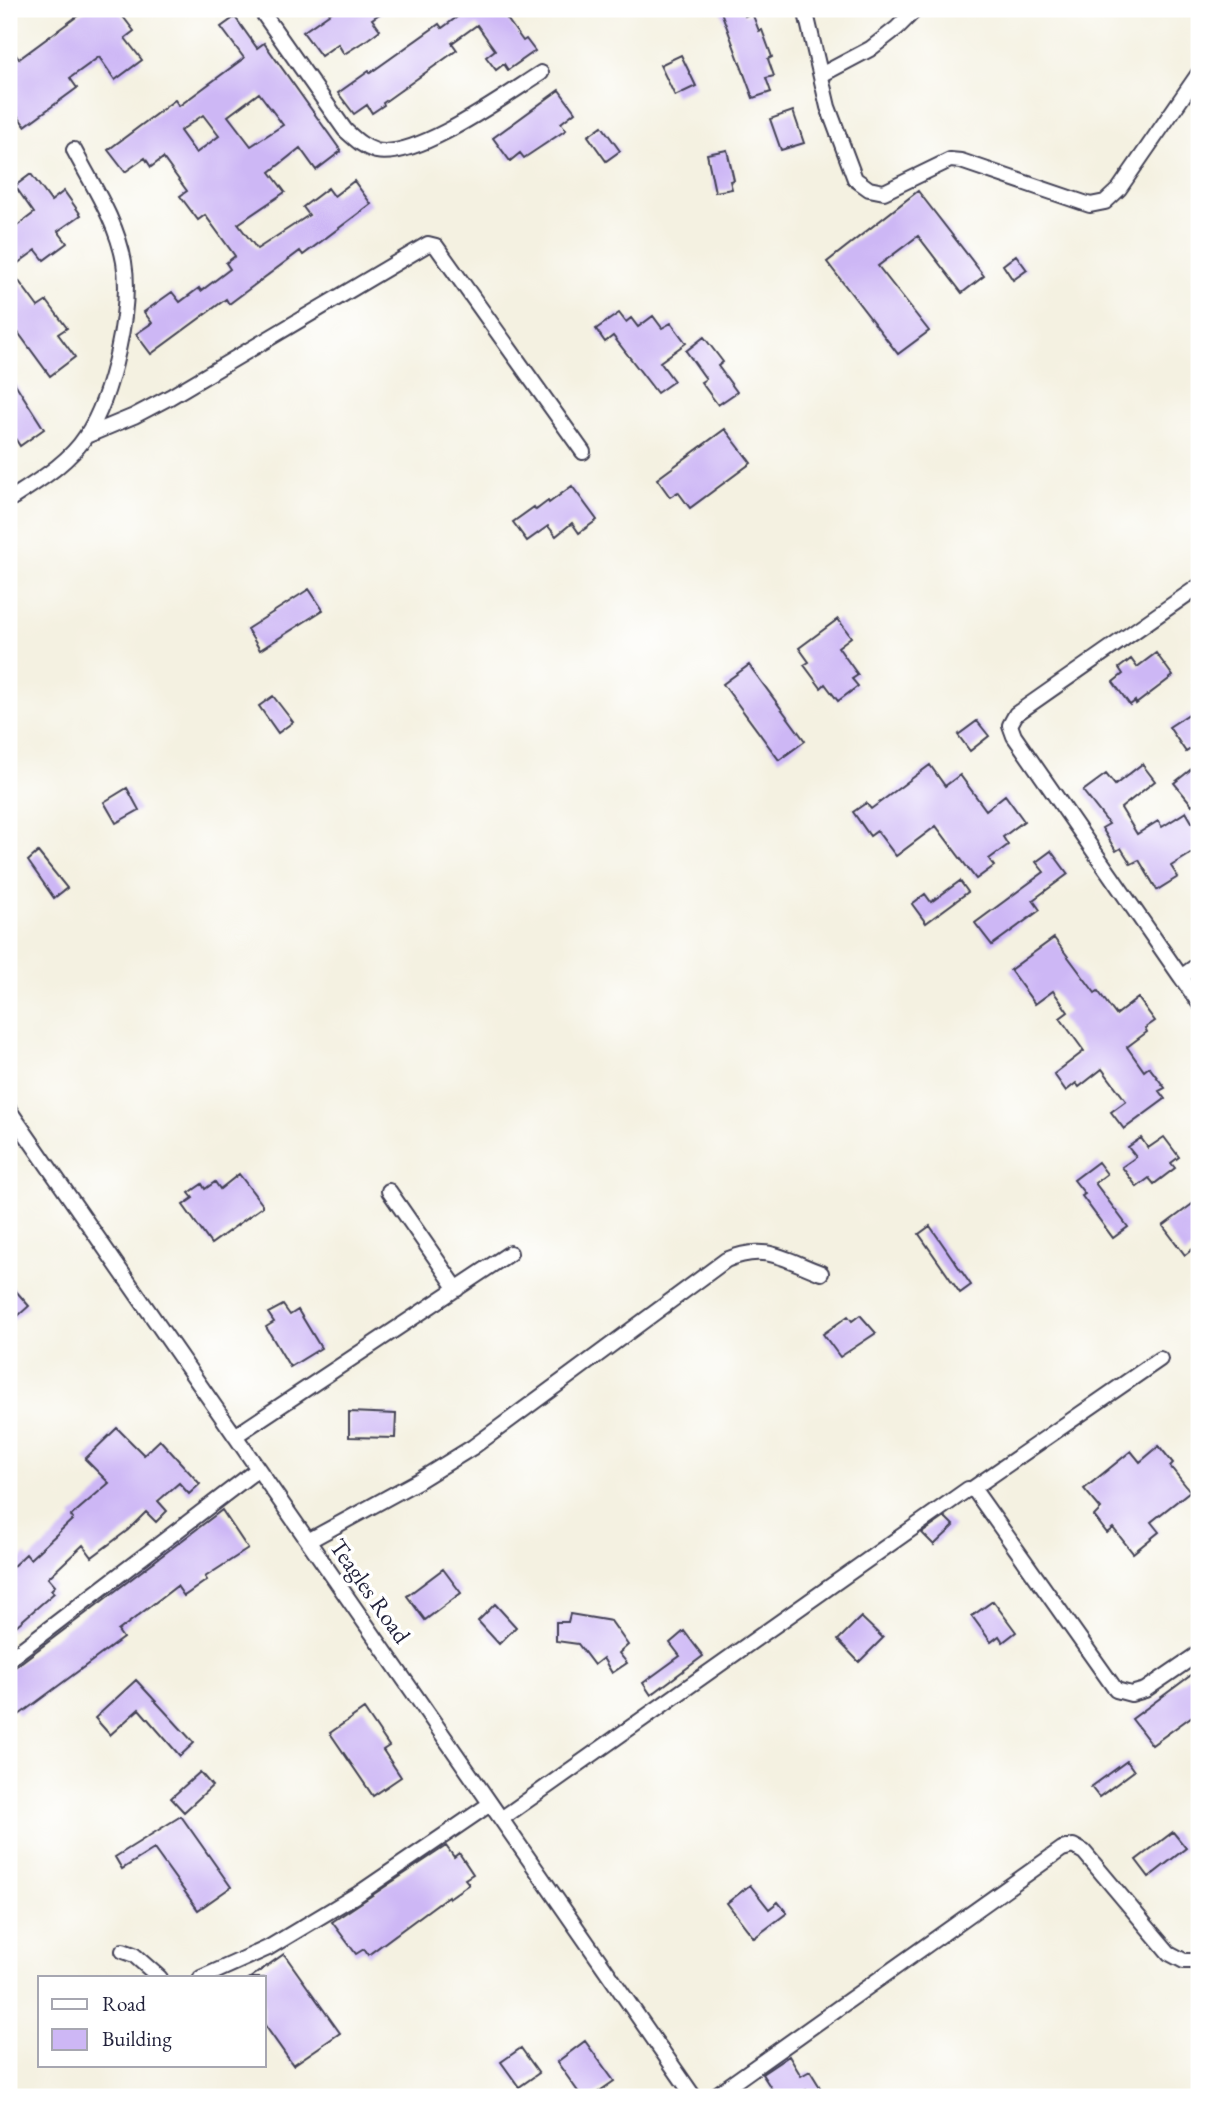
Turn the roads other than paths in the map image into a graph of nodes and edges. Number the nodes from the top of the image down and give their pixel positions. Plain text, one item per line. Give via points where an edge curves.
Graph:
1 (260, 9) edge
2 (805, 9) edge
3 (916, 9) edge
4 (1199, 73) edge
5 (541, 74) dead end
6 (821, 75) junction
7 (75, 150) dead end
8 (86, 436) junction
9 (583, 452) dead end
10 (9, 500) edge
11 (1199, 586) edge
12 (1199, 964) edge
13 (1181, 977) junction
14 (1199, 1003) edge
15 (9, 1110) edge
16 (389, 1191) dead end
17 (510, 1253) dead end
18 (821, 1273) dead end
19 (457, 1289) junction
20 (1160, 1359) dead end
21 (235, 1436) junction
22 (258, 1469) junction
23 (972, 1489) junction
24 (308, 1541) junction
25 (1199, 1653) edge
26 (9, 1659) edge
27 (490, 1804) junction
28 (501, 1819) junction
29 (123, 1951) dead end
30 (1199, 1961) edge
31 (158, 1976) edge
32 (205, 1976) edge
33 (694, 2097) edge
34 (713, 2097) edge

1 - 5 street via 345,130 360,145 379,151 408,149 438,136
2 - 6 street
3 - 6 street via 870,49
4 - 6 street via 1119,189 1105,202 1090,205 950,160 884,192 869,189 855,179
7 - 8 street via 111,219 124,263 124,316 111,384
8 - 9 street via 170,397 428,244 436,246
8 - 10 street via 58,467
11 - 13 street via 1016,714 1010,726
12 - 13 street
13 - 14 street
15 - 21 street, Teagles Road
16 - 19 street
17 - 19 street
18 - 24 street via 765,1251 744,1252 726,1260 473,1447
19 - 21 street
20 - 23 street
21 - 22 street, Teagles Road
22 - 24 street, Teagles Road
22 - 26 street
23 - 25 street via 1116,1690 1131,1694 1145,1690
23 - 28 street
24 - 27 street, Teagles Road
27 - 28 street, Teagles Road
27 - 32 street via 347,1901 268,1948
28 - 33 street, Teagles Road
29 - 31 street
30 - 34 street via 1184,1961 1169,1953 1084,1853 1073,1846 1062,1849

